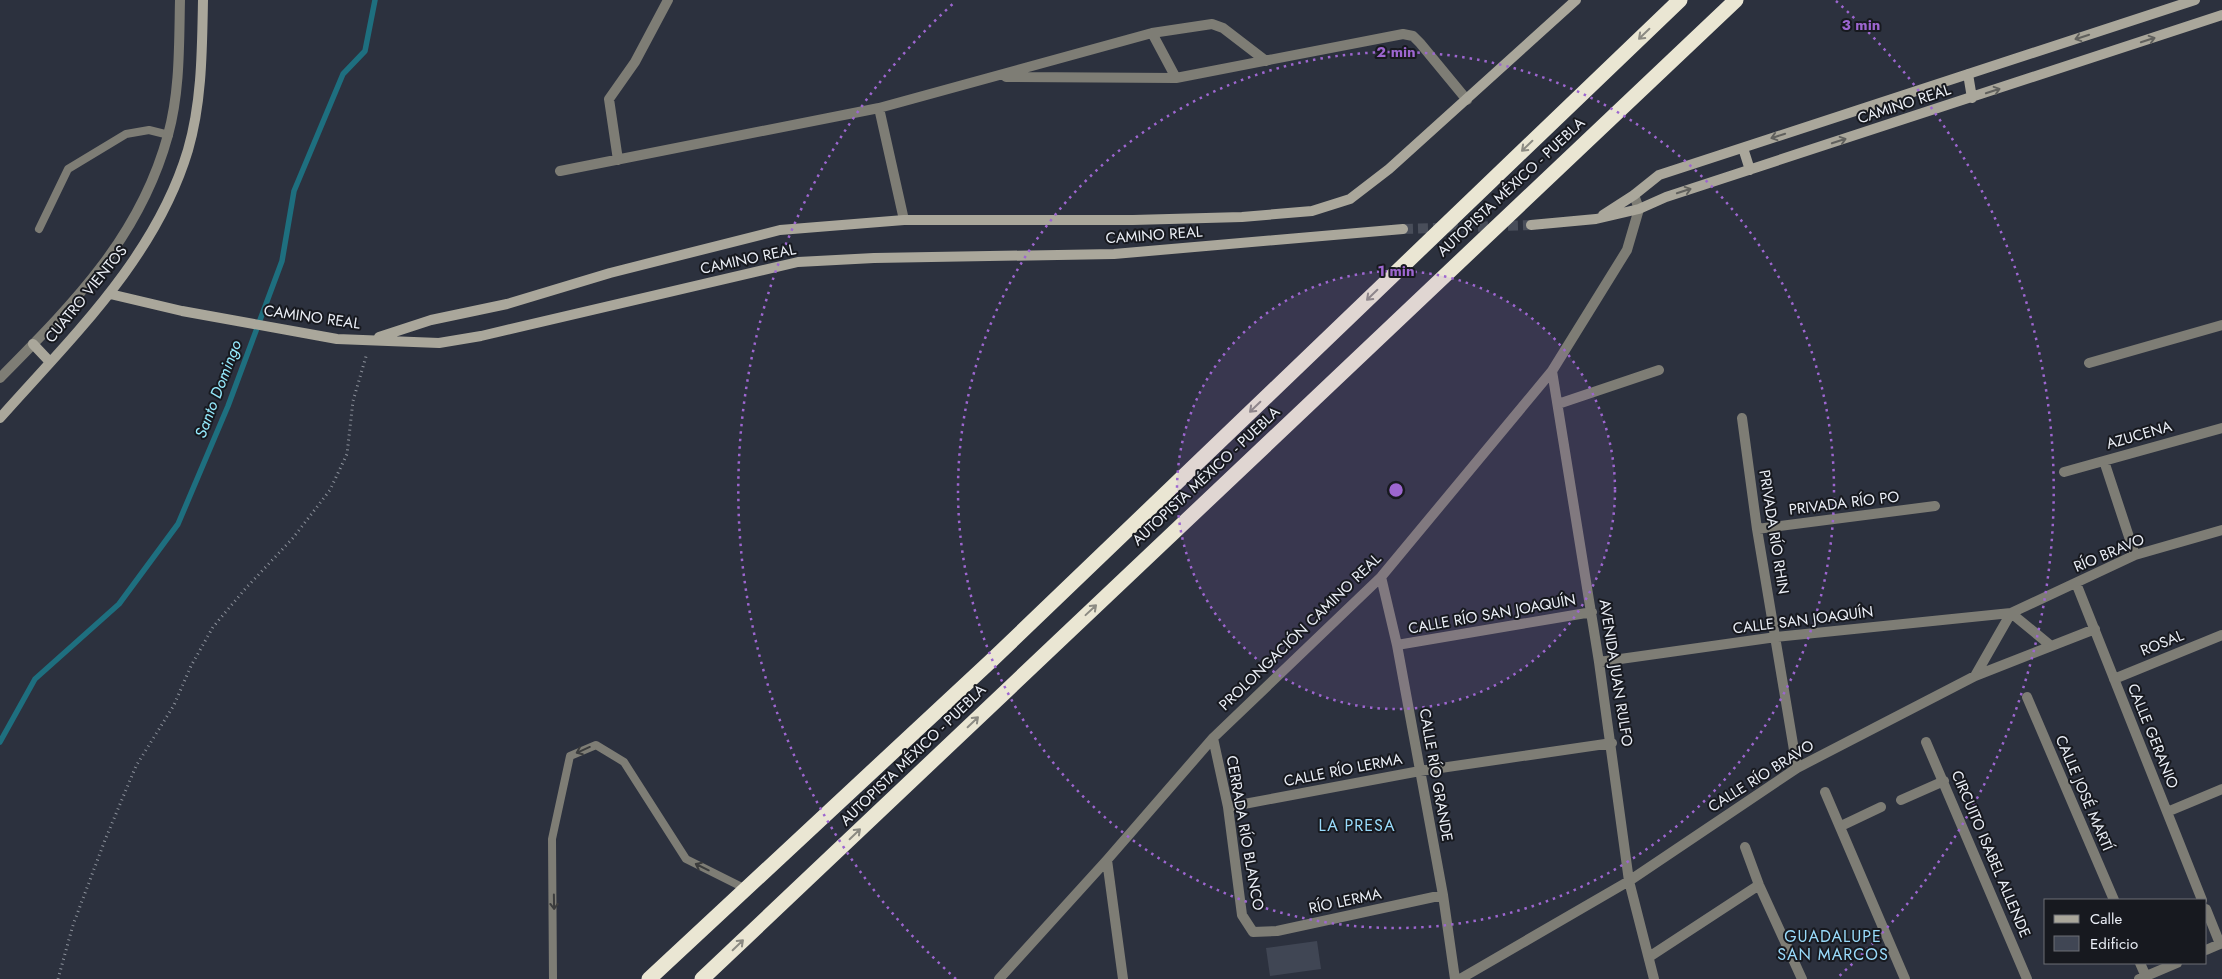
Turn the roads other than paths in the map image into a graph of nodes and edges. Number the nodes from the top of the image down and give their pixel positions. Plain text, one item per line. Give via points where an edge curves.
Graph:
1 (180, 0) edge
2 (203, 0) edge
3 (668, 0) edge
4 (1576, 0) edge
5 (1680, 0) edge
6 (1736, 0) edge
7 (2195, 0) edge
8 (2222, 15) edge
9 (1152, 33) junction
10 (1266, 61) junction
11 (1968, 74) junction
12 (993, 77) junction
13 (1176, 78) junction
14 (1972, 98) junction
15 (1468, 100) junction
16 (879, 108) junction
17 (169, 135) junction
18 (1743, 148) junction
19 (618, 160) junction
20 (1750, 170) junction
21 (560, 171) dead end
22 (1634, 195) junction
23 (1639, 209) junction
24 (1596, 219) junction
25 (904, 220) junction
26 (1531, 225) tunnel mouth
27 (39, 229) dead end
28 (1404, 230) tunnel mouth
29 (110, 294) junction
30 (2222, 326) edge
31 (370, 340) junction
32 (33, 344) junction
33 (50, 362) junction
34 (2089, 363) dead end
35 (1659, 370) dead end
36 (1552, 371) junction
37 (0, 378) edge
38 (1558, 404) junction
39 (0, 418) edge
40 (1742, 418) dead end
41 (2222, 428) edge
42 (2104, 461) junction
43 (2064, 472) dead end
44 (1935, 506) dead end
45 (1757, 529) junction
46 (2222, 530) edge
47 (2135, 555) junction
48 (1381, 577) junction
49 (2076, 583) junction
50 (1592, 612) junction
51 (2012, 613) junction
52 (2095, 629) junction
53 (2222, 635) edge
54 (1776, 637) junction
55 (1397, 645) junction
56 (2050, 645) junction
57 (1599, 662) junction
58 (1975, 676) junction
59 (2114, 679) junction
60 (2027, 697) dead end
61 (1213, 738) junction
62 (1926, 742) dead end
63 (1612, 743) junction
64 (1797, 768) junction
65 (1420, 771) junction
66 (1944, 781) junction
67 (2222, 789) edge
68 (1825, 792) dead end
69 (1901, 800) dead end
70 (1228, 806) junction
71 (1881, 807) dead end
72 (2167, 812) junction
73 (1841, 826) junction
74 (1745, 847) dead end
75 (1107, 860) junction
76 (1629, 881) junction
77 (1759, 884) junction
78 (746, 889) junction
79 (1443, 895) junction
80 (2114, 899) edge
81 (2202, 899) edge
82 (2207, 911) edge
83 (1253, 932) joint
84 (2221, 944) edge
85 (2207, 950) edge
86 (1648, 957) junction
87 (2140, 964) edge
88 (2175, 964) edge
89 (2144, 978) edge
90 (553, 979) edge
91 (648, 979) edge
92 (702, 979) edge
93 (999, 979) edge
94 (1123, 979) edge
95 (1455, 979) edge
96 (1460, 979) edge
97 (1654, 979) edge
98 (1802, 979) edge
99 (1905, 979) edge
100 (2027, 979) edge

1 - 17 street, CUATRO VIENTOS via 179,66
2 - 29 street, CUATRO VIENTOS via 201,72 188,149 166,205 139,253
3 - 19 street via 635,62 608,99
4 - 15 street
5 -> 78 highway, AUTOPISTA MÉXICO - PUEBLA via 1000,652
92 -> 6 highway, AUTOPISTA MÉXICO - PUEBLA
7 -> 11 street, CAMINO REAL
14 -> 8 street, CAMINO REAL
9 - 10 street via 1212,24 1223,28
9 - 12 street
9 - 13 street
10 - 13 street
10 - 15 street via 1402,34 1413,36
11 - 14 street
11 -> 18 street, CAMINO REAL
12 - 13 street
12 - 16 street
20 -> 14 street, CAMINO REAL
15 - 25 street via 1350,199 1312,211 1134,220
16 - 19 street
16 - 25 street
17 - 27 lane via 149,130 126,134 68,170
17 - 32 street, CUATRO VIENTOS via 129,229 108,261
18 - 20 street
18 - 22 street, CAMINO REAL via 1659,175
19 - 21 street
23 -> 20 street, CAMINO REAL
22 - 23 street
22 - 24 street, CAMINO REAL
23 - 24 street, CAMINO REAL
23 - 36 street, PROLONGACIÓN CAMINO REAL via 1628,250
24 - 26 street, CAMINO REAL
25 - 31 street via 780,230 610,273 507,304 431,320
28 - 31 street, CAMINO REAL via 1114,254 798,262 481,336 439,342
29 - 31 street, CAMINO REAL via 182,311 337,338
29 - 33 street, CUATRO VIENTOS
30 - 34 street
32 - 33 street
32 - 37 street, CUATRO VIENTOS
33 - 39 street, CUATRO VIENTOS
35 - 38 street
36 - 38 street, AVENIDA JUAN RULFO
36 - 48 street, PROLONGACIÓN CAMINO REAL
38 - 50 street, AVENIDA JUAN RULFO
40 - 45 street, PRIVADA RÍO RHIN
41 - 42 street, AZUCENA
42 - 43 street, AZUCENA
42 - 47 street
44 - 45 street, PRIVADA RÍO PO
45 - 54 street, PRIVADA RÍO RHIN
46 - 47 street, RÍO BRAVO
47 - 49 street, RÍO BRAVO
48 - 55 street, CALLE RÍO GRANDE
48 - 61 street, PROLONGACIÓN CAMINO REAL
49 - 51 street, RÍO BRAVO
49 - 52 street, CALLE GERANIO
50 - 55 street, CALLE RÍO SAN JOAQUÍN
50 - 57 street, AVENIDA JUAN RULFO
51 - 54 street, CALLE SAN JOAQUÍN
51 - 56 street
51 - 58 street
52 - 56 street, CALLE RÍO BRAVO
52 - 59 street, CALLE GERANIO
53 - 59 street, ROSAL
54 - 57 street, CALLE SAN JOAQUÍN
54 - 64 street, PRIVADA RÍO RHIN
55 - 65 street, CALLE RÍO GRANDE
56 - 58 street, CALLE RÍO BRAVO
57 - 63 street, AVENIDA JUAN RULFO
58 - 64 street, CALLE RÍO BRAVO
59 - 72 street, CALLE GERANIO
60 - 80 street, CALLE JOSÉ MARTÍ
61 - 70 street, CERRADA RÍO BLANCO
61 - 75 street, PROLONGACIÓN CAMINO REAL
62 - 66 street, CIRCUITO ISABEL ALLENDE
63 - 65 street, CALLE RÍO LERMA
63 - 76 street, AVENIDA JUAN RULFO
64 - 76 street, CALLE RÍO BRAVO
65 - 70 street, CALLE RÍO LERMA
65 - 79 street, CALLE RÍO GRANDE
66 - 69 street
66 - 100 street, CIRCUITO ISABEL ALLENDE
67 - 72 street
68 - 73 street
70 - 83 street, CERRADA RÍO BLANCO via 1242,915
71 - 73 street
72 - 81 street, CALLE GERANIO
73 - 99 street
74 - 77 street
75 - 93 street, PROLONGACIÓN CAMINO REAL
75 - 94 street
76 - 86 street, AVENIDA JUAN RULFO
76 - 96 street, CALLE RÍO BRAVO
77 - 86 street
77 - 98 street
78 -> 90 lane via 686,859 624,762 596,745 570,756 552,839
78 - 91 highway, AUTOPISTA MÉXICO - PUEBLA
79 - 83 street, RÍO LERMA via 1277,931
79 - 95 street, CALLE RÍO GRANDE
82 - 84 street
84 - 85 street
86 - 97 street, AVENIDA JUAN RULFO
87 - 89 street
88 - 89 street

